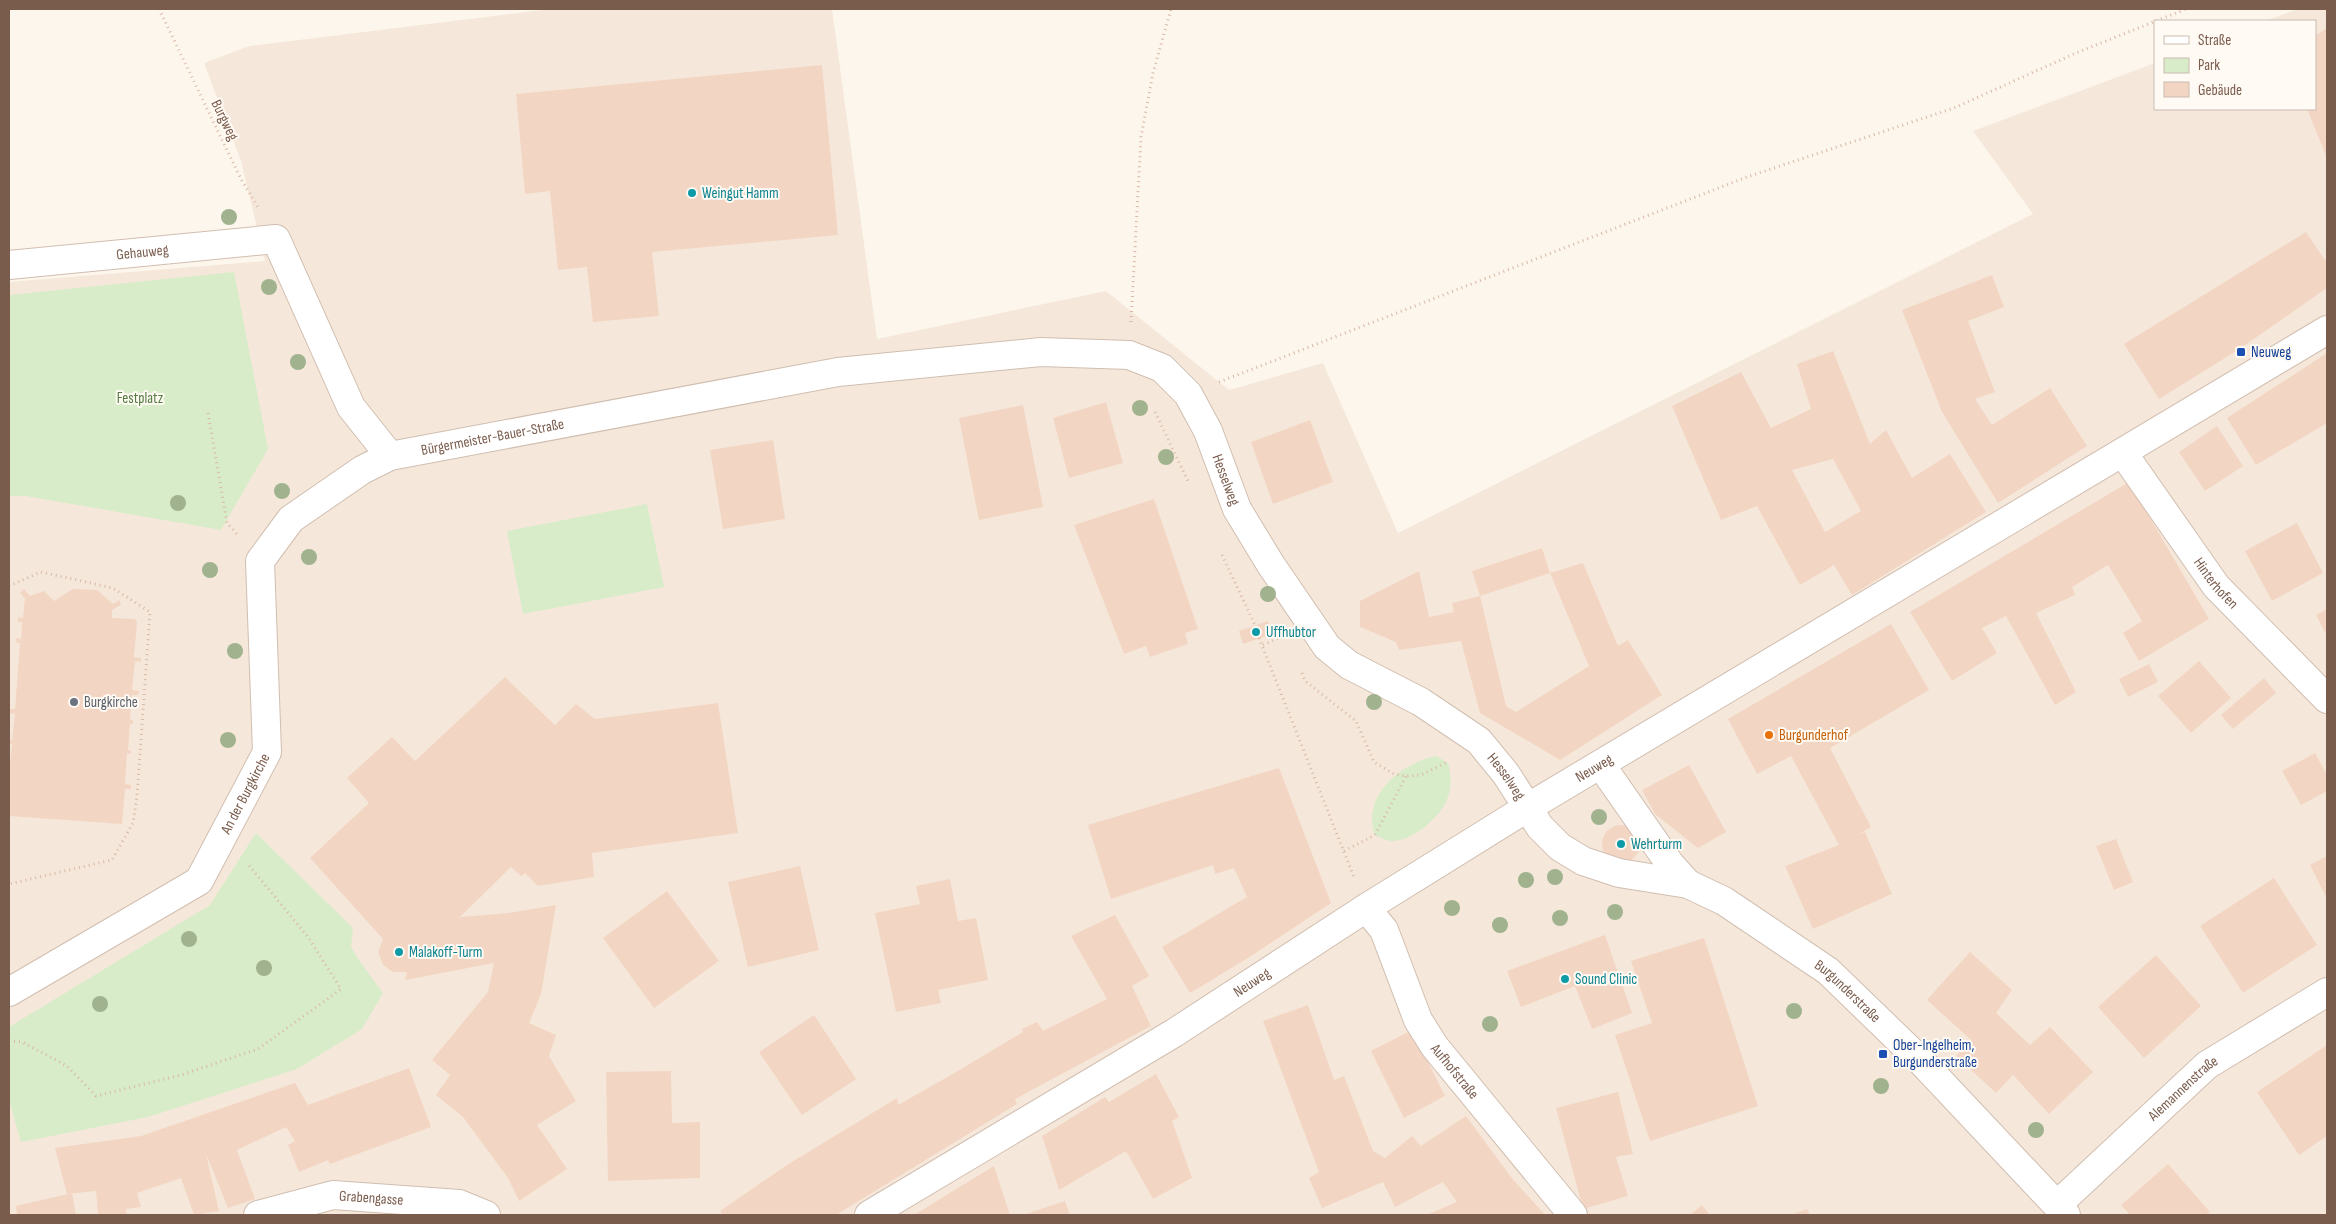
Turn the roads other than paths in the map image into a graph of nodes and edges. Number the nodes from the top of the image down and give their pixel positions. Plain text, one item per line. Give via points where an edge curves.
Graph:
1 (9, 265) edge
2 (2327, 330) edge
3 (838, 372) joint
4 (2123, 453) junction
5 (390, 456) junction
6 (2327, 699) edge
7 (1601, 765) junction
8 (1527, 808) junction
9 (1688, 884) junction
10 (1366, 908) junction
11 (9, 992) edge
12 (2327, 992) edge
13 (2061, 1210) edge
14 (258, 1215) edge
15 (486, 1215) edge
16 (869, 1215) edge
17 (1573, 1215) edge

1 - 5 street, Gehauweg via 276,239 352,407
2 - 4 street, Neuweg
3 - 5 street, Bürgermeister-Bauer-Straße
3 - 8 street, Hesselweg via 1041,352 1129,355 1162,368 1188,394 1208,431 1237,510 1327,647 1349,665 1421,702 1479,741 1506,774
4 - 6 street, Hinterhofen via 2216,586
4 - 7 street, Neuweg
5 - 11 street, An der Burgkirche via 362,470 291,518 260,561 267,752 200,881
7 - 8 street, Neuweg
7 - 9 street, Burgunderstraße via 1670,864
8 - 9 street, Burgunderstraße via 1560,847 1583,861 1619,873
8 - 10 street, Neuweg
9 - 13 street, Burgunderstraße via 1724,901 1828,971 1919,1059
10 - 16 street, Neuweg via 1174,1032
10 - 17 street, Aufhofstraße via 1384,930 1418,1020 1435,1047
12 - 13 street, Alemannenstraße via 2207,1065
14 - 15 street, Grabengasse via 333,1195 459,1204

